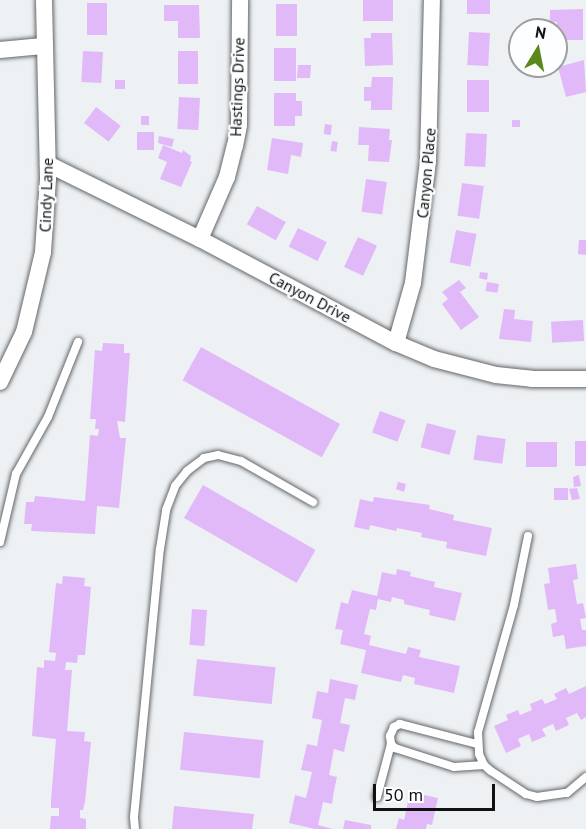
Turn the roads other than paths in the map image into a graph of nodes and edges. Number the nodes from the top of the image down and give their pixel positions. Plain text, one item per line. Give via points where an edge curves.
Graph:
1 (44, 0) edge
2 (240, 0) edge
3 (432, 0) edge
4 (43, 46) junction
5 (0, 50) edge
6 (48, 164) junction
7 (200, 239) junction
8 (78, 342) dead end
9 (396, 343) junction
10 (586, 379) edge
11 (0, 382) edge
12 (313, 502) dead end
13 (528, 536) dead end
14 (0, 542) edge
15 (391, 744) junction
16 (477, 744) junction
17 (484, 765) junction
18 (586, 777) edge
19 (377, 797) dead end
20 (135, 829) edge

1 - 4 street, Cindy Lane
2 - 7 street, Hastings Drive via 239,125 224,187
3 - 9 street, Canyon Place via 428,161 413,284
4 - 5 street
4 - 6 street, Cindy Lane
6 - 7 street, Canyon Drive
6 - 11 street, Cindy Lane via 41,266 21,341
7 - 9 street, Canyon Drive
8 - 14 lane via 48,417 16,474
9 - 10 street, Canyon Drive via 478,372 532,379
12 - 20 lane via 241,461 218,455 204,458 175,486 166,510 160,549
13 - 16 lane
15 - 16 lane via 394,727 400,724
15 - 17 lane via 454,767
15 - 19 lane
16 - 17 lane
17 - 18 lane via 526,794 537,797 567,793

